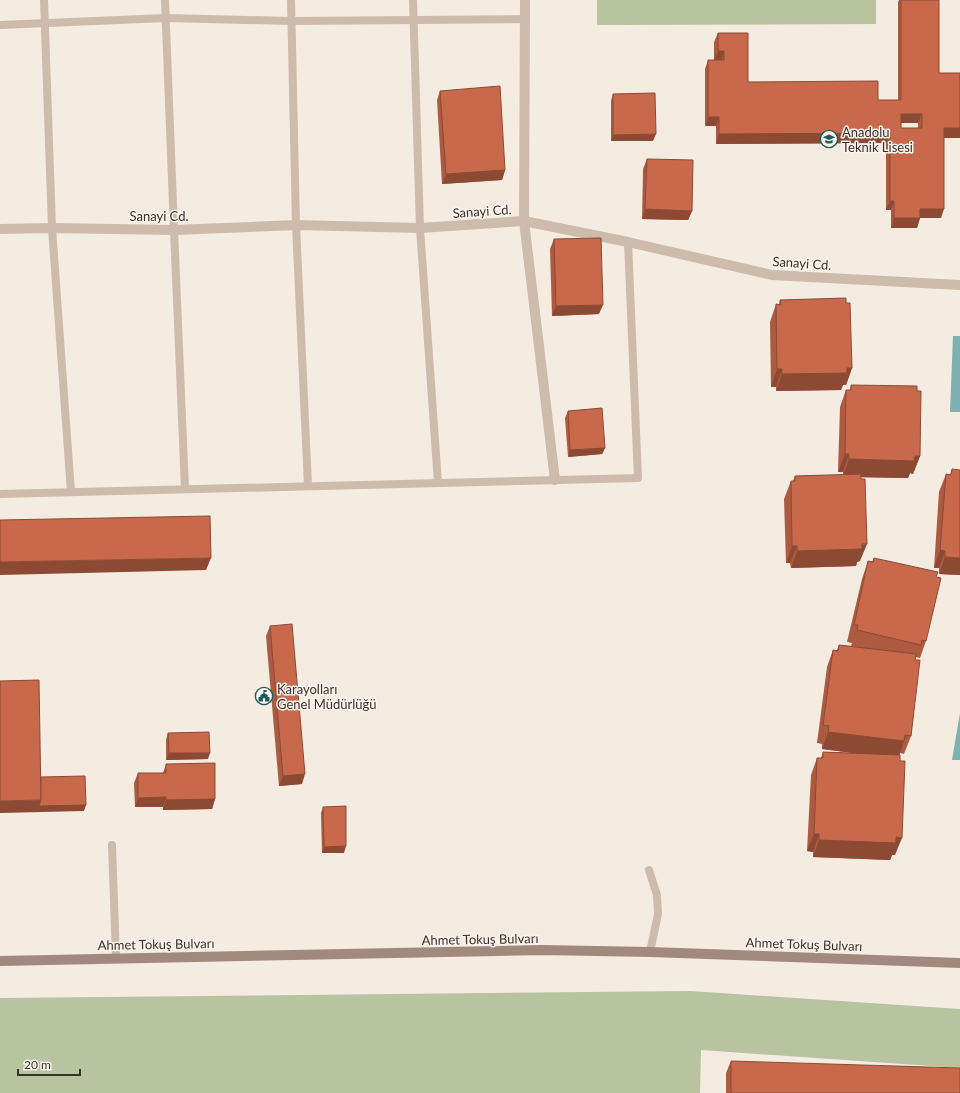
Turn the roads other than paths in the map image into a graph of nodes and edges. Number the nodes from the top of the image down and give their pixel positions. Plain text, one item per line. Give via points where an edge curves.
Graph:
1 (44, 0) edge
2 (166, 0) edge
3 (291, 0) edge
4 (413, 0) edge
5 (525, 0) edge
6 (166, 18) junction
7 (525, 19) junction
8 (414, 20) junction
9 (292, 21) junction
10 (45, 22) junction
11 (0, 25) edge
12 (524, 221) junction
13 (296, 225) junction
14 (52, 228) junction
15 (420, 228) junction
16 (0, 230) edge
17 (174, 230) junction
18 (628, 242) junction
19 (960, 285) edge
20 (555, 480) junction
21 (438, 483) junction
22 (308, 486) junction
23 (185, 489) junction
24 (71, 492) junction
25 (0, 494) edge
26 (112, 845) dead end
27 (649, 870) dead end
28 (650, 952) junction
29 (116, 958) junction
30 (0, 961) edge
31 (960, 963) edge

1 - 10 lane
2 - 6 lane
3 - 9 lane
4 - 8 lane
5 - 7 street
6 - 9 lane
6 - 10 lane
6 - 17 lane
7 - 8 lane
7 - 12 street
8 - 9 lane
8 - 15 lane
9 - 13 lane
10 - 11 lane
10 - 14 lane
12 - 15 street, Sanayi Cd.
12 - 18 street, Sanayi Cd.
12 - 20 street
13 - 15 street, Sanayi Cd.
13 - 17 street, Sanayi Cd.
13 - 22 lane
14 - 16 street, Sanayi Cd.
14 - 17 street, Sanayi Cd.
14 - 24 lane
15 - 21 lane
17 - 23 lane
18 - 19 street, Sanayi Cd. via 772,275
18 - 20 lane via 638,478
20 - 21 lane
21 - 22 lane
22 - 23 lane
23 - 24 lane
24 - 25 lane
26 - 29 lane
27 - 28 lane via 658,895 658,914
28 - 29 main road, Ahmet Tokuş Bulvarı via 541,950
28 - 31 main road, Ahmet Tokuş Bulvarı
29 - 30 main road, Ahmet Tokuş Bulvarı

